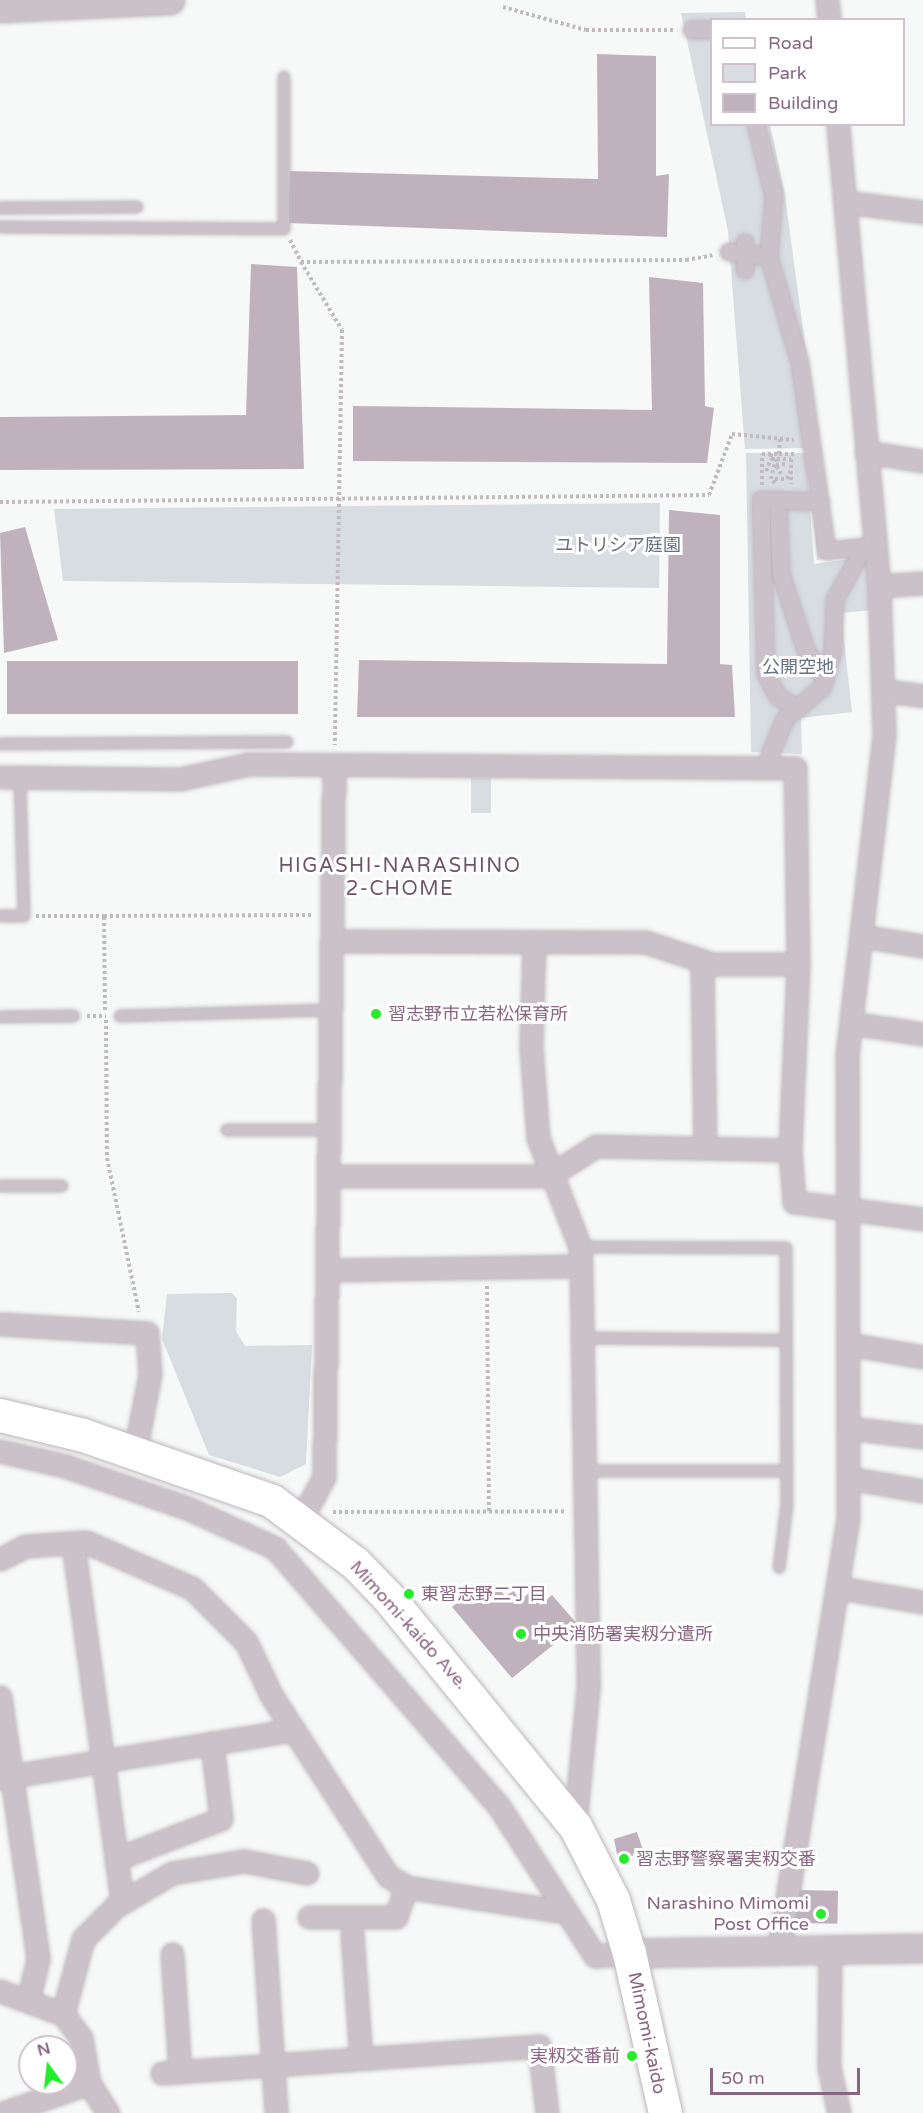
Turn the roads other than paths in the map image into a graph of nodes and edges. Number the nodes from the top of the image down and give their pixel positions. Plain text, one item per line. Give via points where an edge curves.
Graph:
1 (170, 0) edge
2 (827, 0) edge
3 (129, 1) edge
4 (0, 8) edge
5 (829, 18) edge
6 (692, 30) road end
7 (710, 30) edge
8 (284, 77) dead end
9 (756, 126) edge
10 (838, 126) edge
11 (845, 202) junction
12 (137, 207) dead end
13 (0, 208) edge
14 (923, 212) edge
15 (0, 227) edge
16 (741, 255) road end
17 (769, 257) junction
18 (866, 452) junction
19 (923, 461) edge
20 (780, 495) junction
21 (821, 502) junction
22 (923, 583) edge
23 (879, 586) junction
24 (825, 679) junction
25 (885, 691) junction
26 (923, 696) edge
27 (799, 709) junction
28 (287, 742) dead end
29 (0, 744) edge
30 (334, 765) junction
31 (765, 768) junction
32 (10, 778) edge
33 (0, 916) edge
34 (861, 936) junction
35 (332, 941) junction
36 (534, 943) junction
37 (923, 945) edge
38 (702, 961) junction
39 (798, 964) junction
40 (331, 1010) junction
41 (74, 1016) road end
42 (120, 1016) road end
43 (0, 1017) edge
44 (851, 1023) junction
45 (923, 1034) edge
46 (226, 1130) dead end
47 (329, 1130) junction
48 (705, 1148) junction
49 (790, 1150) junction
50 (328, 1176) junction
51 (549, 1176) junction
52 (0, 1186) edge
53 (62, 1186) dead end
54 (847, 1207) junction
55 (923, 1219) edge
56 (580, 1256) junction
57 (327, 1270) junction
58 (0, 1324) edge
59 (581, 1338) junction
60 (786, 1340) junction
61 (848, 1344) junction
62 (923, 1357) edge
63 (0, 1415) edge
64 (849, 1428) junction
65 (923, 1437) edge
66 (0, 1451) edge
67 (135, 1452) junction
68 (584, 1471) junction
69 (787, 1471) junction
70 (848, 1478) junction
71 (923, 1491) edge
72 (306, 1510) junction
73 (73, 1543) junction
74 (0, 1559) edge
75 (779, 1568) dead end
76 (840, 1588) junction
77 (923, 1602) edge
78 (0, 1697) edge
79 (294, 1730) junction
80 (212, 1743) junction
81 (102, 1761) junction
82 (6, 1777) edge
83 (575, 1826) junction
84 (116, 1859) junction
85 (307, 1873) dead end
86 (406, 1887) junction
87 (122, 1903) junction
88 (566, 1912) junction
89 (309, 1917) dead end
90 (263, 1920) dead end
91 (352, 1934) dead end
92 (830, 1948) junction
93 (923, 1948) edge
94 (779, 1949) junction
95 (629, 1953) junction
96 (172, 1954) dead end
97 (0, 1991) edge
98 (28, 2001) junction
99 (63, 2014) junction
100 (361, 2059) junction
101 (273, 2065) junction
102 (89, 2083) junction
103 (3, 2113) edge
104 (108, 2113) edge
105 (276, 2113) edge
106 (547, 2113) edge
107 (665, 2113) edge
108 (839, 2113) edge

1 - 3 street
2 - 5 street
3 - 4 street
6 - 7 street
8 - 15 lane via 284,229
9 - 17 street via 774,196
10 - 11 street
11 - 14 street
11 - 18 street
12 - 13 lane
16 - 17 street
17 - 21 street via 800,363 807,440 813,440
18 - 19 street
18 - 23 street
20 - 21 street
20 - 24 street via 781,574 806,650
20 - 27 street via 761,500 766,674 778,697
21 - 24 street via 827,551 864,547 835,600 833,651
22 - 23 street
23 - 25 street
24 - 27 street via 817,695
25 - 26 street
25 - 34 street
27 - 31 street via 785,719
28 - 29 lane
30 - 31 street
30 - 32 street via 248,764 180,779
30 - 35 street
31 - 39 street via 795,768
32 - 33 lane via 24,916
34 - 37 street
34 - 44 street
35 - 36 street
35 - 40 street
36 - 38 street via 645,942
36 - 51 street via 531,1047 538,1138
38 - 39 street
38 - 48 street
39 - 49 street
40 - 42 lane
40 - 47 street
41 - 43 lane
44 - 45 street
44 - 54 street
46 - 47 lane
47 - 50 street
48 - 49 street
48 - 51 street via 596,1146
49 - 54 street via 794,1202
50 - 51 street
50 - 57 street
51 - 56 street
52 - 53 lane
54 - 55 street
54 - 61 street
56 - 57 street via 487,1267
56 - 59 street
56 - 60 lane via 786,1248
57 - 72 street via 324,1477
58 - 67 street via 147,1333 150,1374
59 - 60 lane
59 - 68 street
60 - 69 lane
61 - 62 street
61 - 64 street
63 - 67 main road, Mimomi-kaido Ave.
64 - 65 street
64 - 70 street
66 - 88 street via 64,1466 187,1508 275,1548 498,1805
67 - 72 main road, Mimomi-kaido Ave.
68 - 69 lane
68 - 83 street via 588,1688
69 - 75 lane
70 - 71 street
70 - 76 street
72 - 83 main road, Mimomi-kaido Ave. via 388,1597
73 - 74 street via 25,1546
73 - 79 street via 86,1542 192,1588 246,1642
73 - 81 street
76 - 77 street
76 - 94 street
78 - 82 street
79 - 80 street
79 - 86 street via 382,1868
80 - 81 street
80 - 84 street via 221,1819
81 - 82 street
81 - 84 street
82 - 98 street via 38,1959
83 - 95 main road, Mimomi-kaido Ave. via 613,1900
84 - 87 street
85 - 87 street via 244,1862 172,1873
86 - 88 street
86 - 89 street via 396,1917
87 - 99 street via 83,1939
88 - 95 street via 595,1956
90 - 101 street
91 - 100 street
92 - 93 street
92 - 94 street
92 - 108 street via 829,2068
94 - 95 street
95 - 107 main road, Mimomi-kaido
96 - 101 street via 171,2073
97 - 98 street
98 - 99 street
99 - 102 street via 81,2038
100 - 101 street
100 - 106 street via 538,2046
101 - 105 street
102 - 103 street
102 - 104 street

